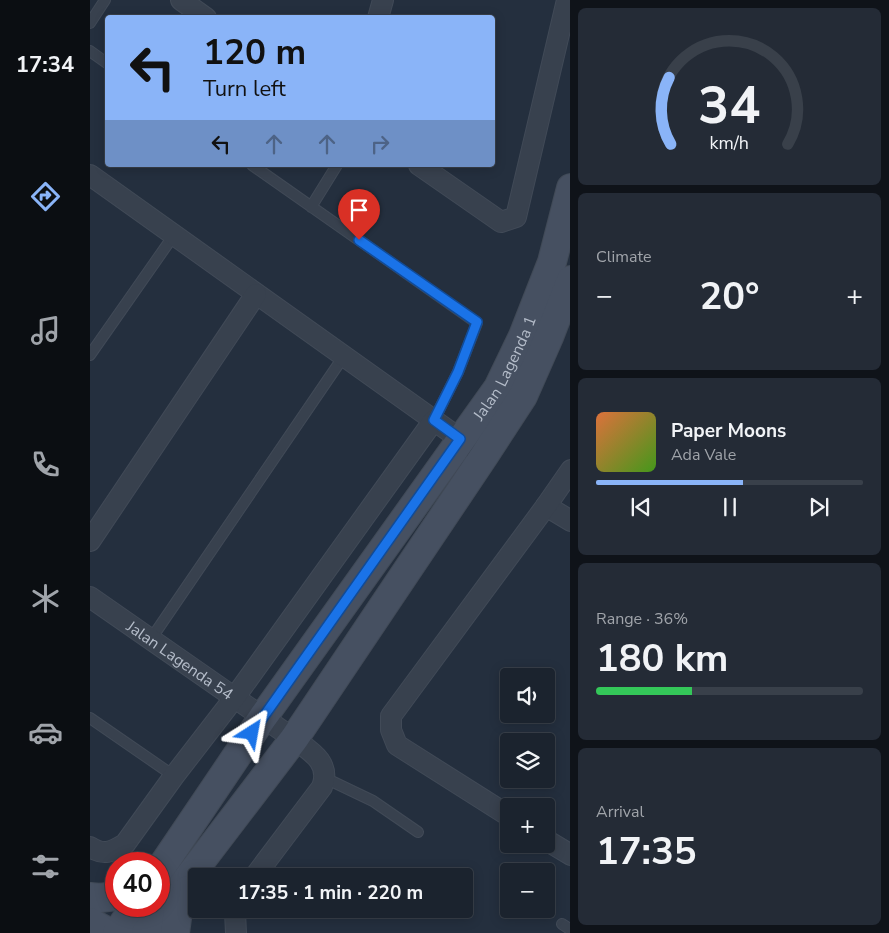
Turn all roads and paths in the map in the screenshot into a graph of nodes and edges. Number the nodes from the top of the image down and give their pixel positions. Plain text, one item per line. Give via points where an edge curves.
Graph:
1 (105, 0) edge
2 (181, 0) edge
3 (383, 0) edge
4 (567, 0) edge
5 (202, 15) edge
6 (379, 15) edge
7 (90, 23) edge
8 (90, 52) edge
9 (105, 62) edge
10 (255, 167) edge
11 (336, 167) edge
12 (422, 167) edge
13 (93, 183) edge
14 (570, 188) edge
15 (312, 206) junction
16 (174, 235) junction
17 (570, 280) edge
18 (256, 294) junction
19 (90, 355) edge
20 (344, 356) junction
21 (434, 420) junction
22 (460, 439) junction
23 (484, 456) junction
24 (570, 470) edge
25 (546, 506) junction
26 (570, 521) edge
27 (90, 541) edge
28 (90, 597) edge
29 (151, 639) junction
30 (235, 697) junction
31 (263, 717) junction
32 (90, 718) edge
33 (294, 740) junction
34 (174, 776) junction
35 (325, 778) junction
36 (500, 810) edge
37 (418, 832) dead end
38 (177, 844) junction
39 (555, 846) edge
40 (90, 848) edge
41 (169, 852) edge
42 (170, 854) edge
43 (570, 855) edge
44 (202, 859) junction
45 (261, 868) edge
46 (90, 897) edge
47 (105, 897) edge
48 (128, 917) edge
49 (235, 918) edge
50 (90, 922) edge
51 (110, 933) edge
52 (118, 933) edge
53 (146, 933) edge
54 (175, 933) edge
55 (236, 933) edge

1 - 7 lane
2 - 5 street
3 - 6 street
4 - 12 street via 516,217 501,222
8 - 9 lane
10 - 15 lane
11 - 15 lane
13 - 16 street
14 - 22 street, Jalan Lagenda 1 via 552,262 523,336 498,388
15 - 21 lane via 477,322 458,372
16 - 18 street
16 - 19 lane
17 - 23 street, Jalan Lagenda 1 via 523,396
18 - 20 street
18 - 27 street
20 - 21 street
20 - 29 lane
21 - 22 street
21 - 30 street
22 - 23 street
22 - 31 street, Jalan Lagenda 1
23 - 33 street, Jalan Lagenda 1
24 - 25 street
25 - 26 street
25 - 36 street via 391,716 391,730 397,745
28 - 29 street, Jalan Lagenda 54
29 - 30 street, Jalan Lagenda 54
30 - 31 street, Jalan Lagenda 54
30 - 34 street
31 - 33 street, Jalan Lagenda 54
31 - 38 street, Jalan Lagenda 1
32 - 34 lane
33 - 35 street, Jalan Lagenda 54 via 313,753 322,765
33 - 44 street, Jalan Lagenda 1
34 - 40 street via 125,844 113,851 100,853
35 - 37 lane via 373,801
35 - 45 street via 322,787
38 - 41 street
38 - 42 street, Jalan Lagenda 1
39 - 43 street
44 - 53 street, Jalan Lagenda 1
44 - 54 street via 178,911
46 - 47 street
48 - 52 street
49 - 55 street
50 - 51 street

